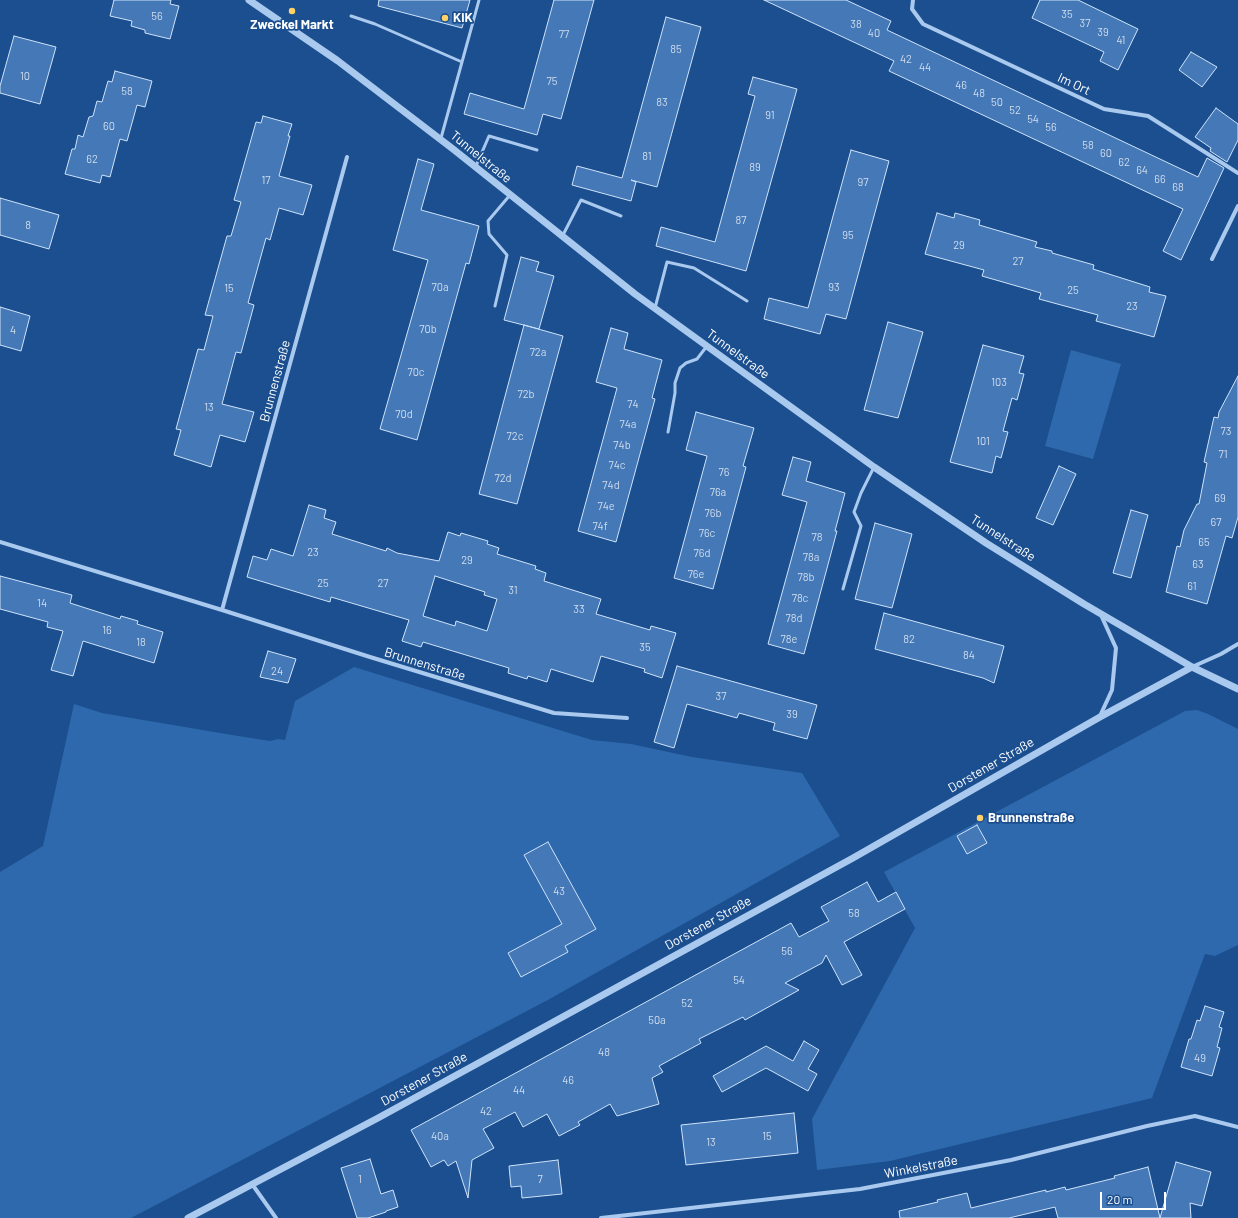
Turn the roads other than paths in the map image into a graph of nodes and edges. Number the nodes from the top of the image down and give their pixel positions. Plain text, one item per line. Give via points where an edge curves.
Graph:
1 (249, 0) edge
2 (479, 0) edge
3 (912, 0) edge
4 (351, 16) dead end
5 (462, 62) junction
6 (440, 140) junction
7 (538, 150) dead end
8 (347, 157) dead end
9 (475, 168) junction
10 (1238, 173) edge
11 (510, 195) junction
12 (1238, 206) edge
13 (621, 216) dead end
14 (562, 237) junction
15 (1212, 259) dead end
16 (747, 302) dead end
17 (494, 306) dead end
18 (655, 308) junction
19 (707, 346) junction
20 (668, 432) dead end
21 (874, 466) junction
22 (0, 542) edge
23 (843, 589) dead end
24 (222, 610) junction
25 (1101, 614) junction
26 (1238, 644) edge
27 (1192, 667) junction
28 (1238, 689) edge
29 (1100, 717) junction
30 (626, 718) dead end
31 (1238, 1127) edge
32 (252, 1183) junction
33 (188, 1218) edge
34 (276, 1218) edge
35 (601, 1218) edge

1 - 6 street, Tunnelstraße via 338,61
2 - 5 lane
3 - 10 street, Im Ort via 912,9 923,24 1104,109 1148,116
4 - 5 lane
5 - 6 lane
6 - 9 street, Tunnelstraße
7 - 9 lane via 490,136
8 - 24 street, Brunnenstraße
9 - 11 street, Tunnelstraße
11 - 14 street, Tunnelstraße
11 - 17 lane via 488,221 489,234 507,255
12 - 15 street
13 - 14 lane via 581,200
14 - 18 street, Tunnelstraße
16 - 18 lane via 694,268 667,262
18 - 19 street, Tunnelstraße
19 - 20 lane via 697,359 680,368 675,383
19 - 21 street, Tunnelstraße
21 - 23 lane via 854,512 861,526
21 - 25 street, Tunnelstraße via 986,543
22 - 24 street, Brunnenstraße
24 - 30 street, Brunnenstraße via 554,713
25 - 27 street, Tunnelstraße
25 - 29 street via 1116,648 1112,690
26 - 27 street, Dorstener Straße
27 - 28 street, Tunnelstraße
27 - 29 street, Dorstener Straße
29 - 32 street, Dorstener Straße via 853,858 378,1118
31 - 35 street, Winkelstraße via 1196,1116 1011,1160 860,1189
32 - 33 street, Dorstener Straße
32 - 34 street

